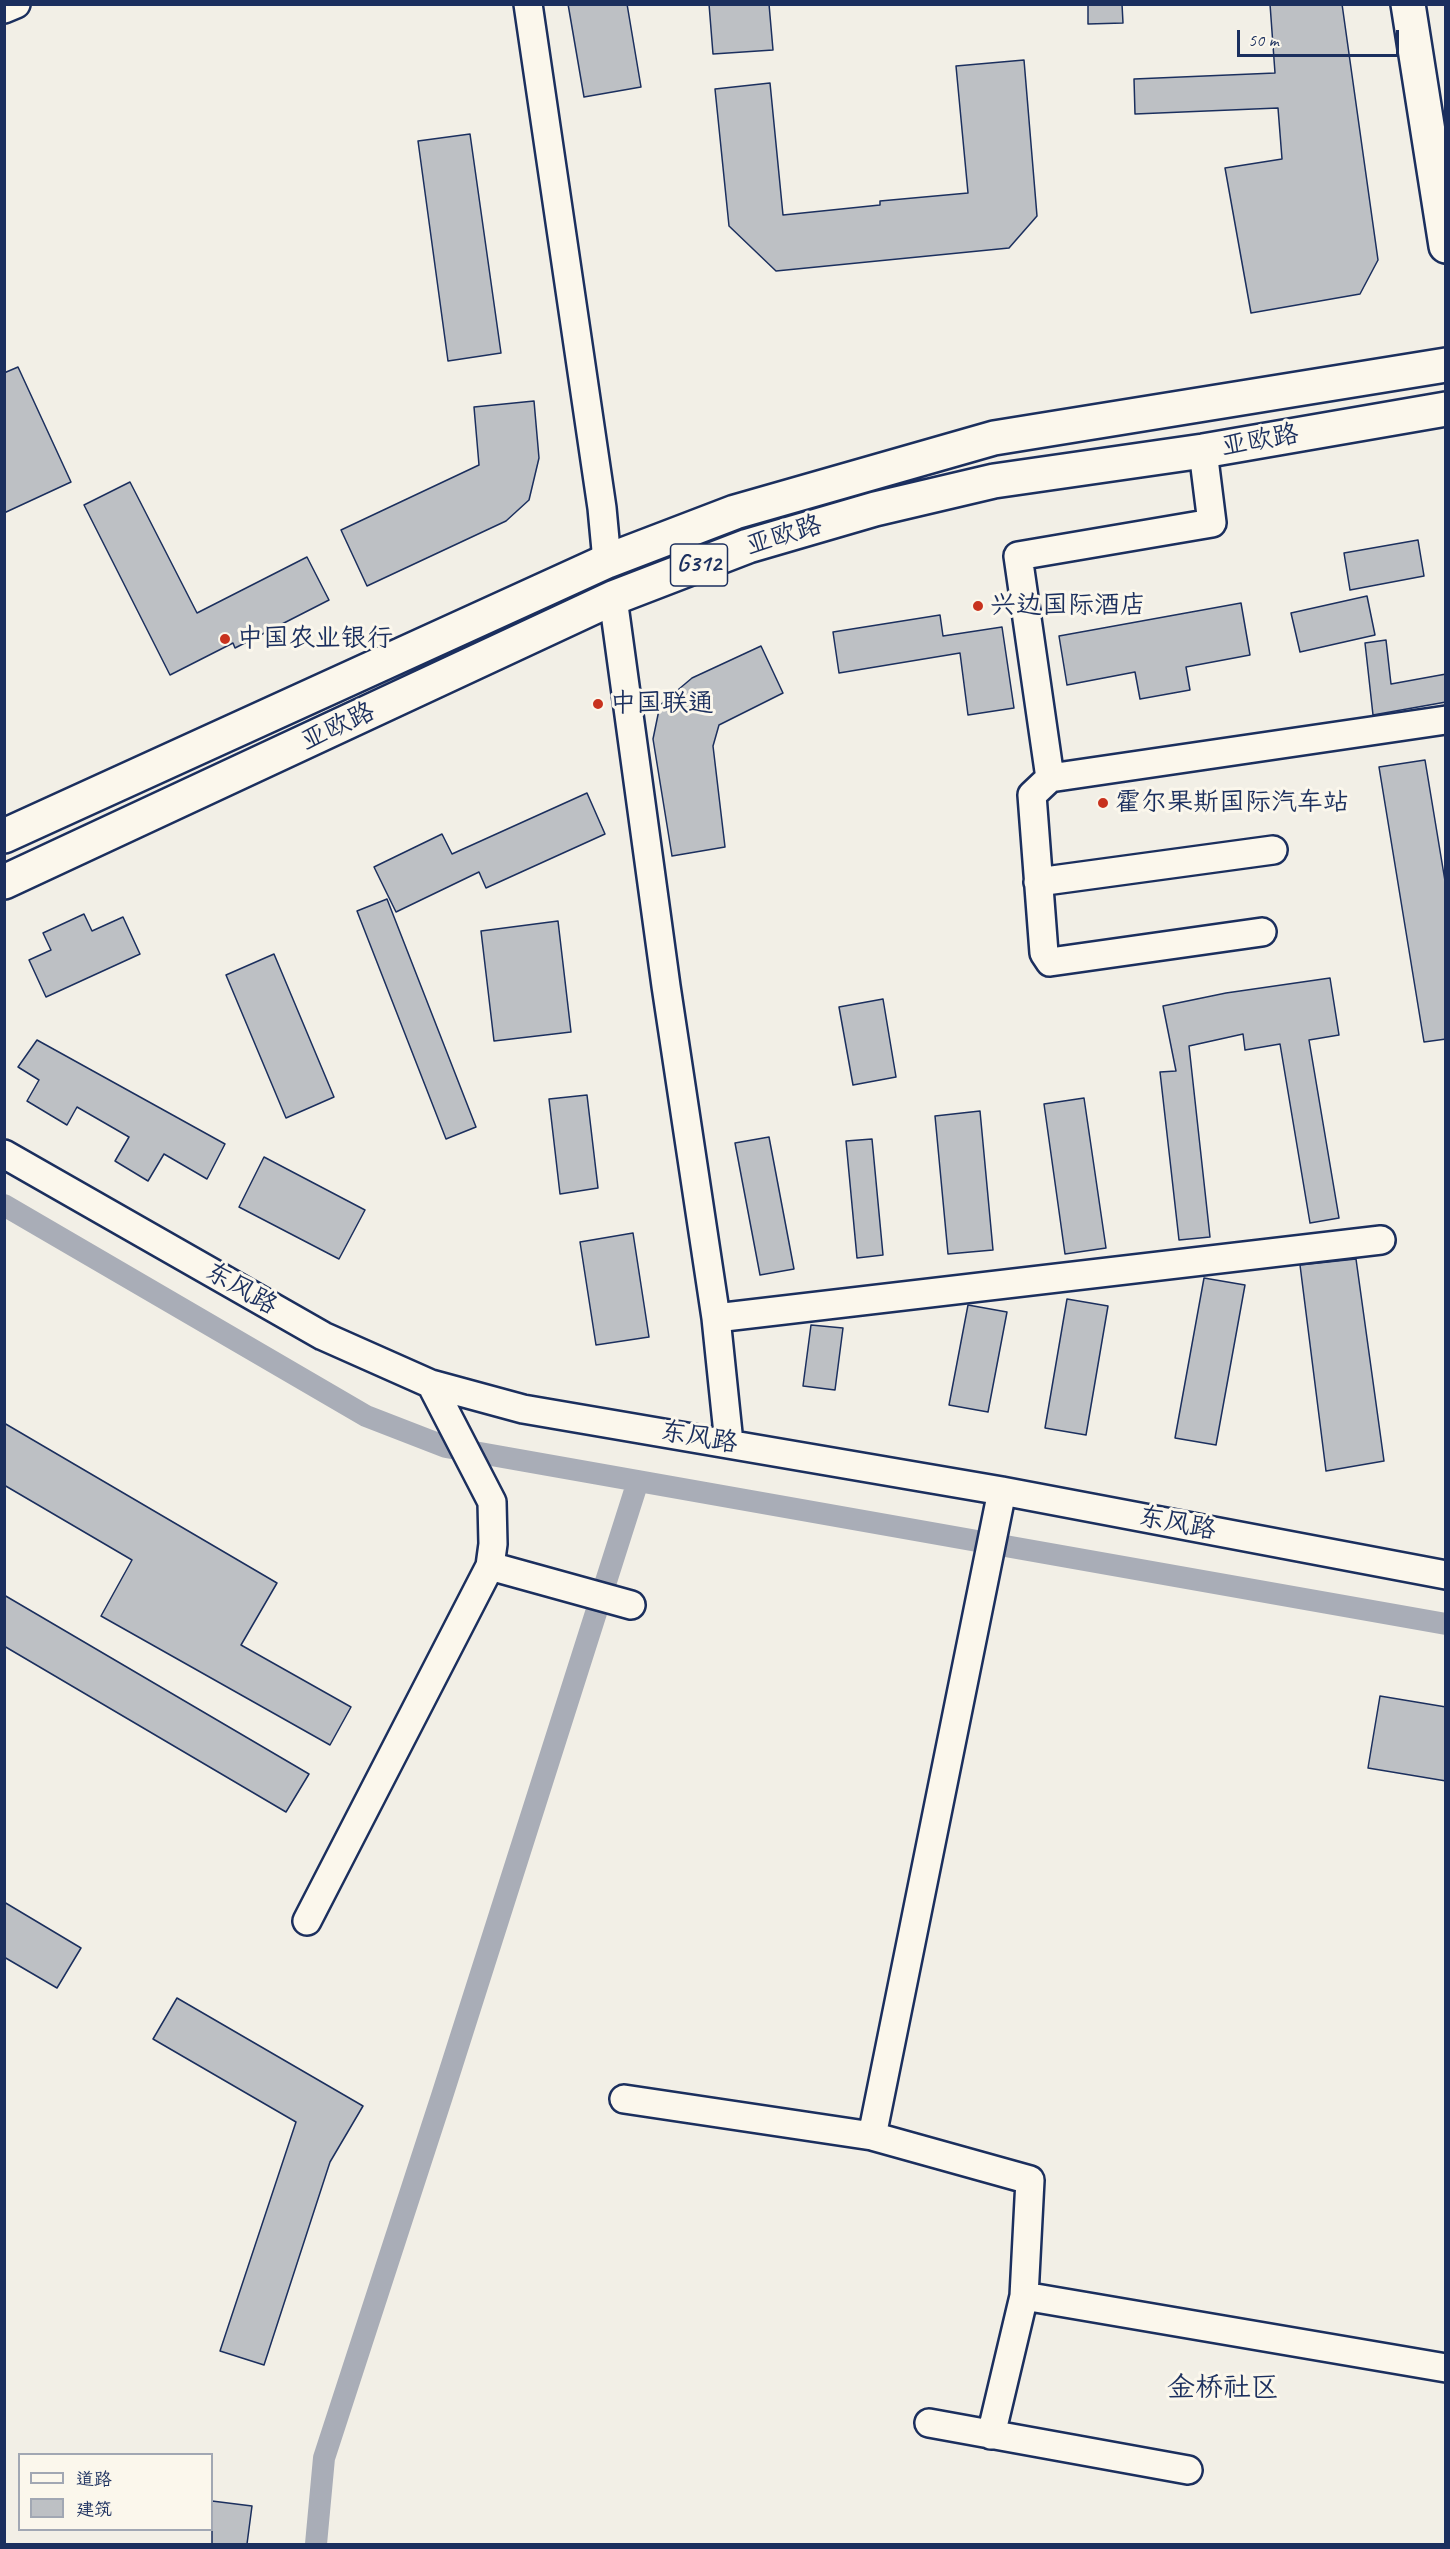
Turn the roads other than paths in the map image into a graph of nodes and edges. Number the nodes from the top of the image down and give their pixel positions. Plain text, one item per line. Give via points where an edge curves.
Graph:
1 (15, 4) edge
2 (528, 4) edge
3 (1408, 4) edge
4 (4, 9) edge
5 (1446, 246) edge
6 (1446, 365) edge
7 (1446, 410) edge
8 (1203, 452) junction
9 (608, 561) junction
10 (613, 598) junction
11 (1446, 720) edge
12 (1050, 778) junction
13 (4, 836) edge
14 (1273, 850) dead end
15 (5, 880) edge
16 (1038, 882) junction
17 (1262, 932) dead end
18 (4, 1154) edge
19 (1381, 1240) dead end
20 (716, 1318) junction
21 (431, 1384) junction
22 (729, 1443) junction
23 (1002, 1491) junction
24 (490, 1566) junction
25 (1446, 1575) edge
26 (631, 1605) dead end
27 (307, 1921) dead end
28 (624, 2099) dead end
29 (872, 2136) junction
30 (1024, 2296) junction
31 (1446, 2368) edge
32 (929, 2423) dead end
33 (992, 2434) junction
34 (1188, 2470) dead end

1 - 4 street
2 - 9 street
3 - 5 main road
6 - 9 main road, 亚欧路 / G312 via 994,438 735,512
7 - 8 main road, 亚欧路 / G312
8 - 10 main road, 亚欧路 / G312 via 994,481 875,508 748,546
8 - 12 street via 1212,523 1018,556
9 - 13 main road, 亚欧路 / G312
10 - 15 main road, 亚欧路 / G312
10 - 20 street
11 - 12 street
12 - 16 street via 1031,798
14 - 16 street
16 - 17 street via 1044,953 1054,963
18 - 21 street, 东风路 via 323,1336
19 - 20 street
20 - 22 street
21 - 22 street, 东风路 via 523,1409
21 - 24 street via 492,1502
22 - 23 street, 东风路
23 - 25 street, 东风路
23 - 29 street
24 - 26 street
24 - 27 street
28 - 29 street
29 - 30 street via 1030,2180
30 - 31 street
30 - 33 street
32 - 33 street
33 - 34 street

